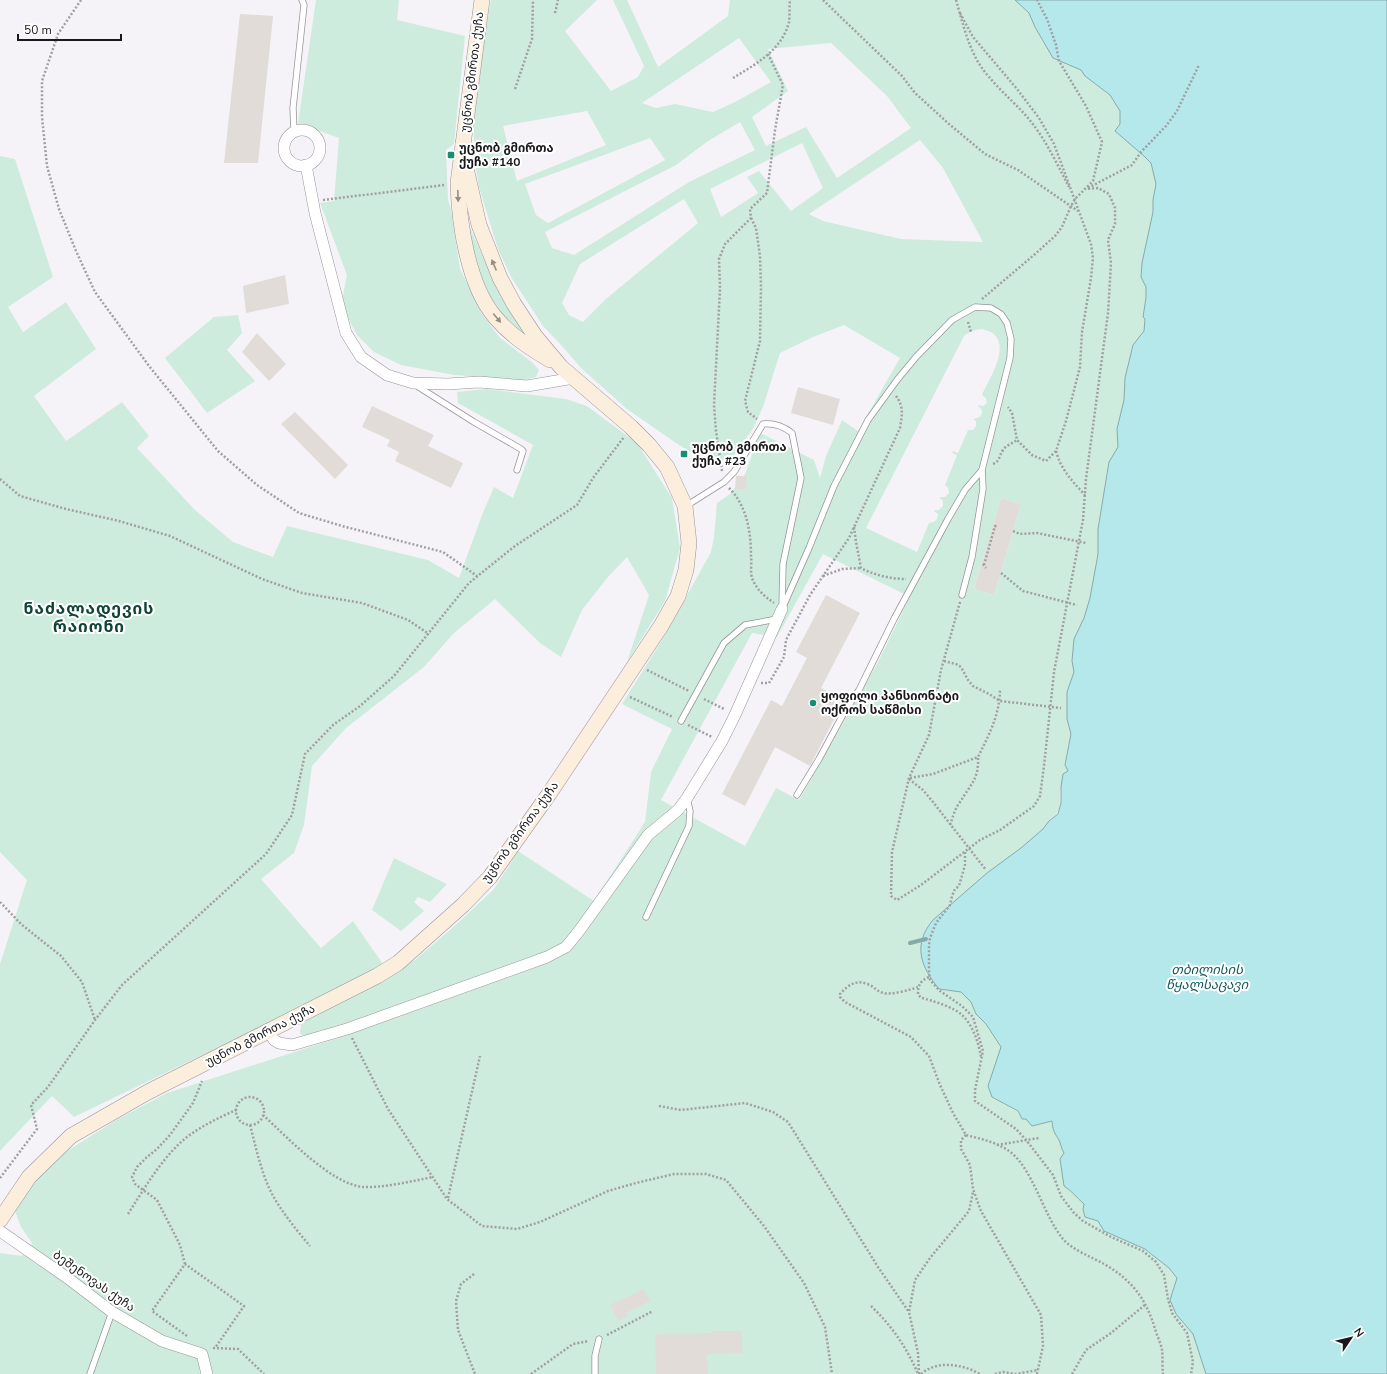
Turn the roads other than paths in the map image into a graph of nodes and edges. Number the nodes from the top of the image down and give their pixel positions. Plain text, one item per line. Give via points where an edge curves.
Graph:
1 (302, 0) edge
2 (479, 5) edge
3 (294, 132) junction
4 (463, 144) junction
5 (306, 165) junction
6 (562, 367) junction
7 (574, 378) junction
8 (413, 383) junction
9 (517, 470) dead end
10 (982, 470) junction
11 (685, 506) junction
12 (962, 595) road end
13 (780, 614) junction
14 (681, 721) road end
15 (797, 795) dead end
16 (687, 798) junction
17 (646, 917) dead end
18 (268, 1031) junction
19 (0, 1220) edge
20 (0, 1231) edge
21 (112, 1312) junction
22 (599, 1339) dead end
23 (90, 1374) edge
24 (207, 1374) edge
25 (595, 1374) edge

1 - 3 lane via 304,5 293,108
2 - 4 main road, უცნობ გმირთა ქუჩა
3 - 5 street via 286,140 284,151 290,161
3 - 5 street via 311,132 319,142 320,148 316,159
6 -> 4 main road, უცნობ გმირთა ქუჩა via 525,322 500,278 479,225
4 -> 6 main road, უცნობ გმირთა ქუჩა via 458,183 459,209 463,238 481,293 494,316 514,337
5 - 8 street via 346,333 361,357 387,374
6 - 7 main road, უცნობ გმირთა ქუჩა
7 - 8 street via 527,386 479,382
7 - 11 main road, უცნობ გმირთა ქუჩა via 649,445 667,467
8 - 9 lane via 522,449
10 - 12 lane via 983,489 972,557
10 - 13 lane via 1010,358 1011,339 1007,323 1001,314 991,308 975,307 952,320 916,357 868,420 834,486
10 - 15 lane via 965,490 915,579 859,690
11 - 13 lane via 724,482 734,472 763,424 784,427 792,433 801,478 783,564
11 - 18 main road, უცნობ გმირთა ქუჩა via 690,543 686,570 678,596 661,626 549,794 490,877 463,905 398,963
13 - 14 lane via 745,625 724,642
13 - 16 street via 722,741
16 - 17 lane via 690,811 689,826
16 - 18 street via 678,810 648,835 566,947 547,957 347,1029 292,1045 279,1043
18 - 19 main road, უცნობ გმირთა ქუჩა via 148,1092 71,1136 30,1177
20 - 21 street, ბეშენოვას ქუჩა
21 - 23 lane
21 - 24 street, ბეშენოვას ქუჩა via 162,1341 202,1354
22 - 25 lane via 595,1356

